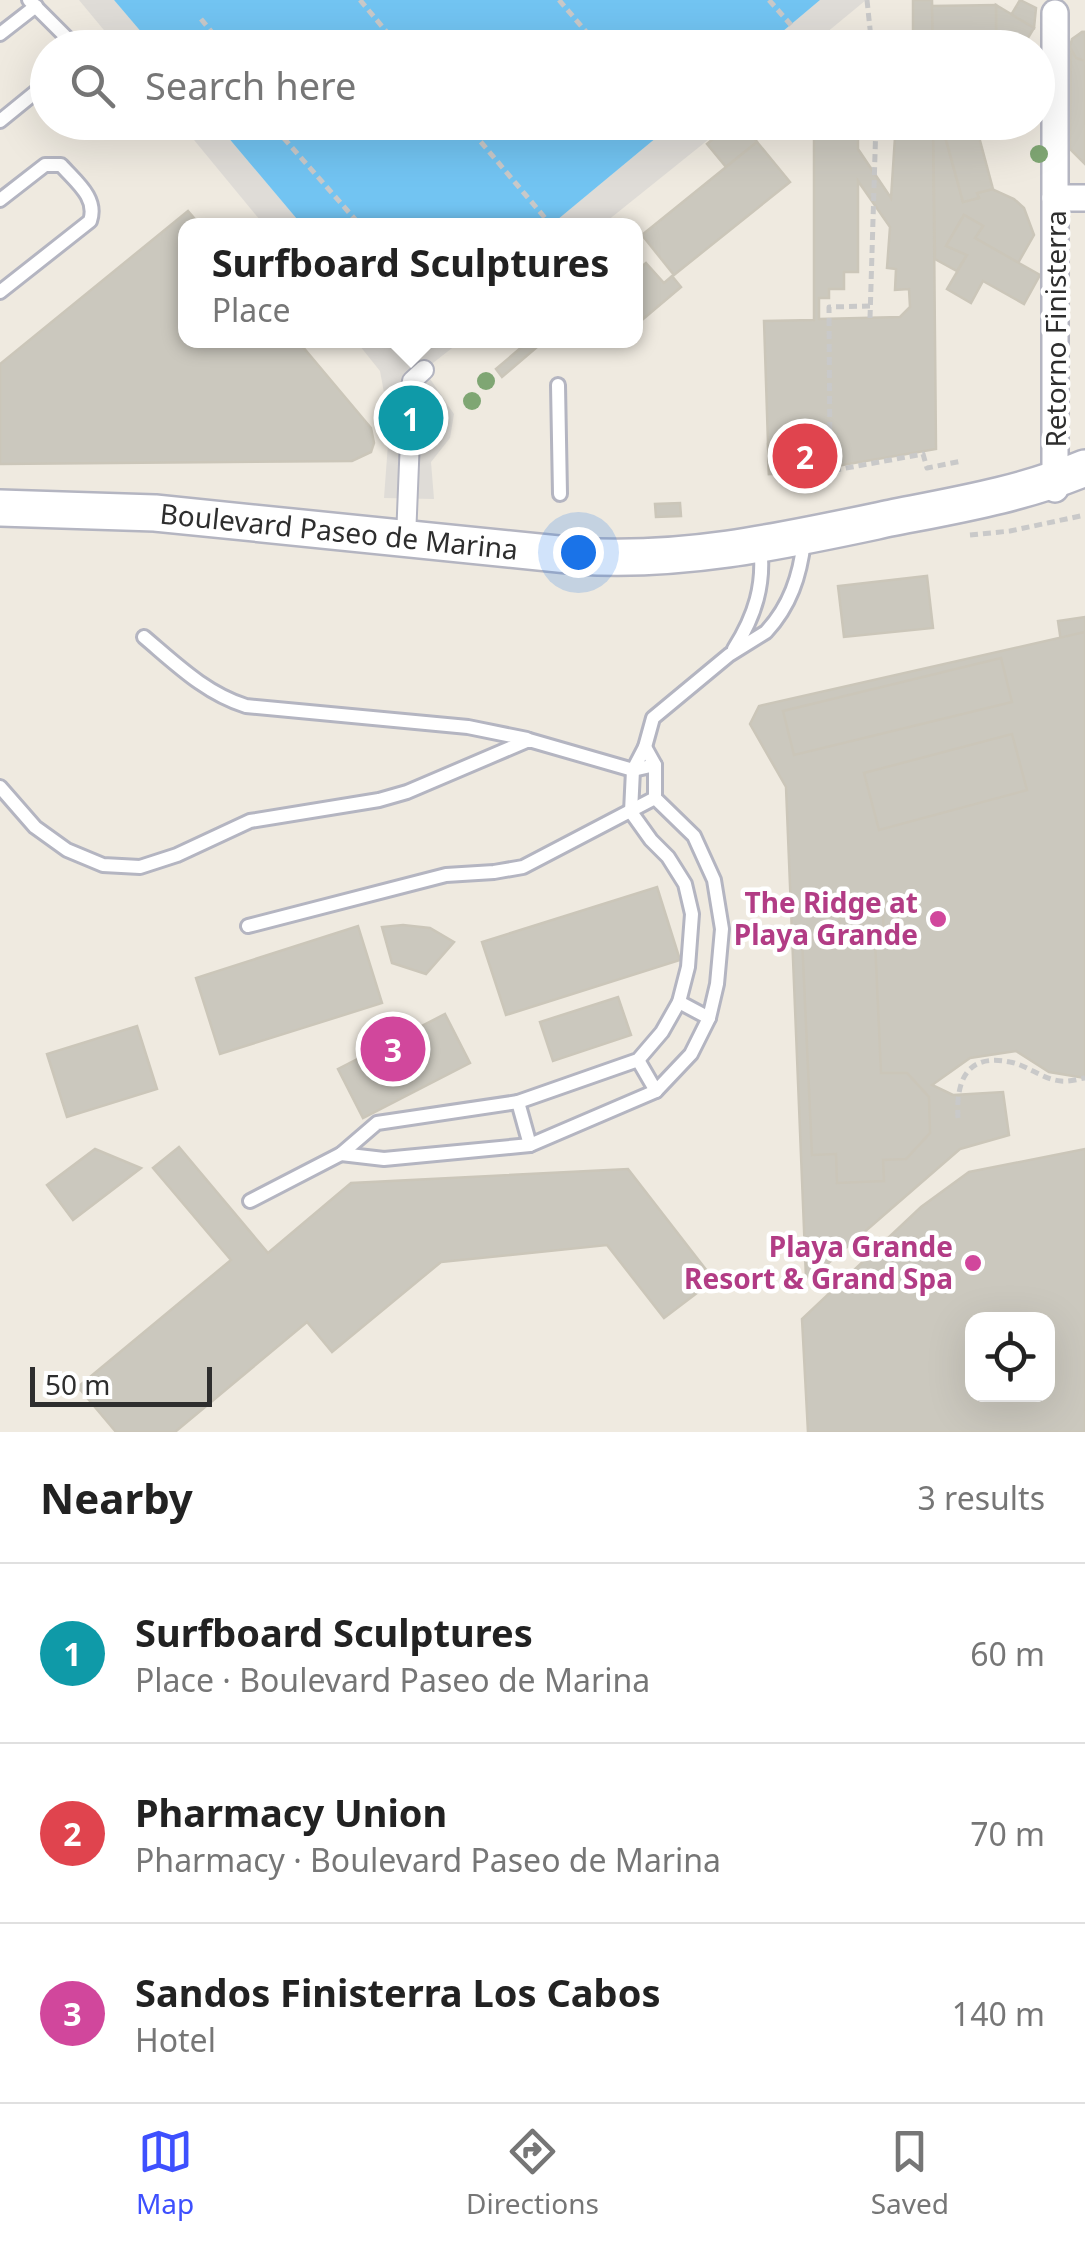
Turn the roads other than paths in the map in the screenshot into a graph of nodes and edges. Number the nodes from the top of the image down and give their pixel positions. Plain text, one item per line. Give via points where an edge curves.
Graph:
1 (32, 3) edge
2 (1054, 14) dead end
3 (59, 30) edge
4 (1054, 30) edge
5 (0, 34) edge
6 (30, 97) edge
7 (0, 121) edge
8 (1054, 140) edge
9 (1054, 198) junction
10 (1085, 198) edge
11 (0, 200) edge
12 (0, 292) edge
13 (424, 370) dead end
14 (558, 386) dead end
15 (410, 396) junction
16 (410, 439) junction
17 (1062, 483) edge
18 (560, 494) dead end
19 (0, 508) edge
20 (804, 536) junction
21 (406, 538) junction
22 (760, 545) junction
23 (144, 637) dead end
24 (730, 655) junction
25 (529, 740) junction
26 (644, 747) junction
27 (654, 765) junction
28 (632, 770) junction
29 (0, 787) edge
30 (655, 798) junction
31 (631, 812) junction
32 (248, 926) dead end
33 (680, 1002) junction
34 (710, 1018) junction
35 (638, 1060) junction
36 (656, 1091) junction
37 (518, 1102) junction
38 (530, 1146) junction
39 (341, 1154) junction
40 (250, 1201) dead end

1 - 3 lane
1 - 5 lane
2 - 4 street
6 - 7 lane
8 - 9 street
9 - 10 street, Retorno Finisterra
9 - 17 street, Retorno Finisterra
11 - 12 lane via 45,165 62,165 94,211 90,222
13 - 15 street via 412,381
14 - 18 lane
15 - 16 street via 396,402 389,416 393,430
15 - 16 street via 426,403 432,420 423,435
16 - 21 street
17 - 20 main road, Boulevard Paseo de Marina
19 - 21 main road, Boulevard Paseo de Marina via 140,512
20 - 22 main road, Boulevard Paseo de Marina
20 - 24 lane via 800,572 782,613
21 - 22 main road, Boulevard Paseo de Marina via 624,559
22 - 24 lane via 758,598
23 - 25 lane via 200,684 246,706 468,727
24 - 26 lane via 653,718
25 - 28 lane
25 - 29 lane via 407,792 250,821 140,866 103,864 67,850 35,827
26 - 27 lane
26 - 28 lane
27 - 28 lane
27 - 30 lane
28 - 31 lane
30 - 31 lane
30 - 34 lane via 694,836 714,880 722,929
31 - 32 lane via 523,866 446,875
31 - 33 lane via 685,884 691,940
33 - 34 lane
33 - 35 lane
34 - 36 lane via 692,1054
35 - 36 lane
35 - 37 lane
36 - 38 lane
37 - 38 lane
37 - 39 lane via 377,1123
38 - 39 lane via 384,1160
39 - 40 lane

